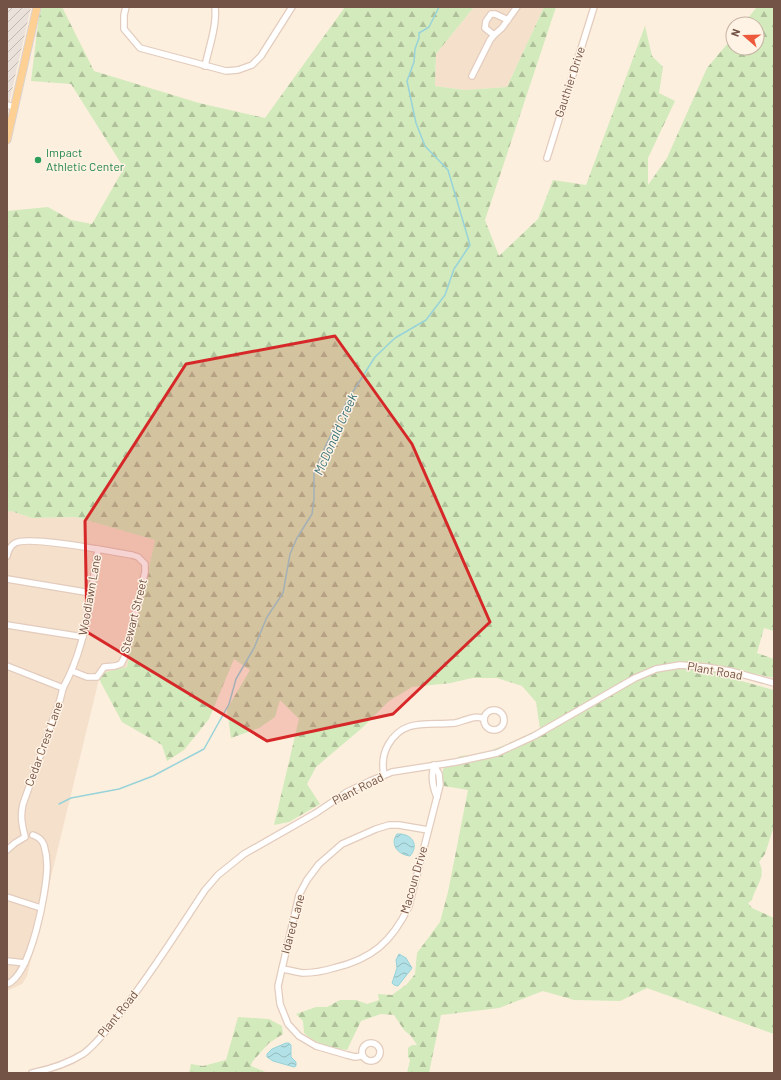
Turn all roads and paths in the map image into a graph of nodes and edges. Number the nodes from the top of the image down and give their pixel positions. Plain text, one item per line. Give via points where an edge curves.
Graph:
1 (37, 7) edge
2 (126, 7) edge
3 (215, 7) edge
4 (292, 7) edge
5 (517, 7) edge
6 (594, 7) edge
7 (508, 20) junction
8 (494, 35) junction
9 (204, 66) junction
10 (472, 76) dead end
11 (10, 106) edge
12 (7, 140) edge
13 (547, 158) dead end
14 (98, 549) junction
15 (7, 556) edge
16 (7, 578) edge
17 (91, 593) junction
18 (7, 625) edge
19 (83, 637) junction
20 (7, 666) edge
21 (72, 671) junction
22 (774, 683) edge
23 (63, 688) junction
24 (484, 719) dead end
25 (434, 765) junction
26 (384, 775) junction
27 (428, 830) junction
28 (34, 835) dead end
29 (7, 850) edge
30 (7, 897) edge
31 (41, 908) junction
32 (7, 961) edge
33 (25, 963) junction
34 (282, 969) junction
35 (7, 984) edge
36 (362, 1056) dead end
37 (32, 1073) edge

1 - 11 main road
2 - 9 street via 124,29 140,48
3 - 9 street via 214,27
4 - 9 street via 262,56 252,65 226,71
5 - 7 street
6 - 13 street, Gauthier Drive
7 - 8 street
7 - 8 street via 495,14 488,16 485,28
8 - 10 street
11 - 12 main road
14 - 15 street, Woodlawn Lane via 20,541 11,546
14 - 17 street, Woodlawn Lane
14 - 21 street, Stewart Street via 138,557 145,564 145,572 121,664 104,667 97,677
16 - 17 street
17 - 19 street, Woodlawn Lane
18 - 19 street
19 - 21 street, Woodlawn Lane
20 - 23 street, Cedar Crest Lane
21 - 23 street, Woodlawn Lane
22 - 25 street, Plant Road via 730,671 706,668 680,666 656,669 635,678 534,736 497,753
23 - 29 street, Cedar Crest Lane via 23,804 21,812 25,837
24 - 26 street via 476,717 463,722 407,727 391,740 386,749
25 - 26 street, Plant Road
25 - 27 street, Macoun Drive via 432,773 436,797
26 - 37 street, Plant Road via 347,792 230,864 205,890 133,998 107,1030 85,1052 72,1060 56,1068
27 - 34 street, Macoun Drive via 409,906 401,923 387,940 370,955 350,964 304,973
27 - 34 street, Idared Lane via 399,825 376,829 342,844 319,864 300,894
28 - 31 street via 42,842 47,861
30 - 31 street
31 - 33 street via 37,929
32 - 33 street
33 - 35 street via 15,980
34 - 36 street, Idared Lane via 278,986 280,1004 288,1024 299,1036 316,1046 355,1057

